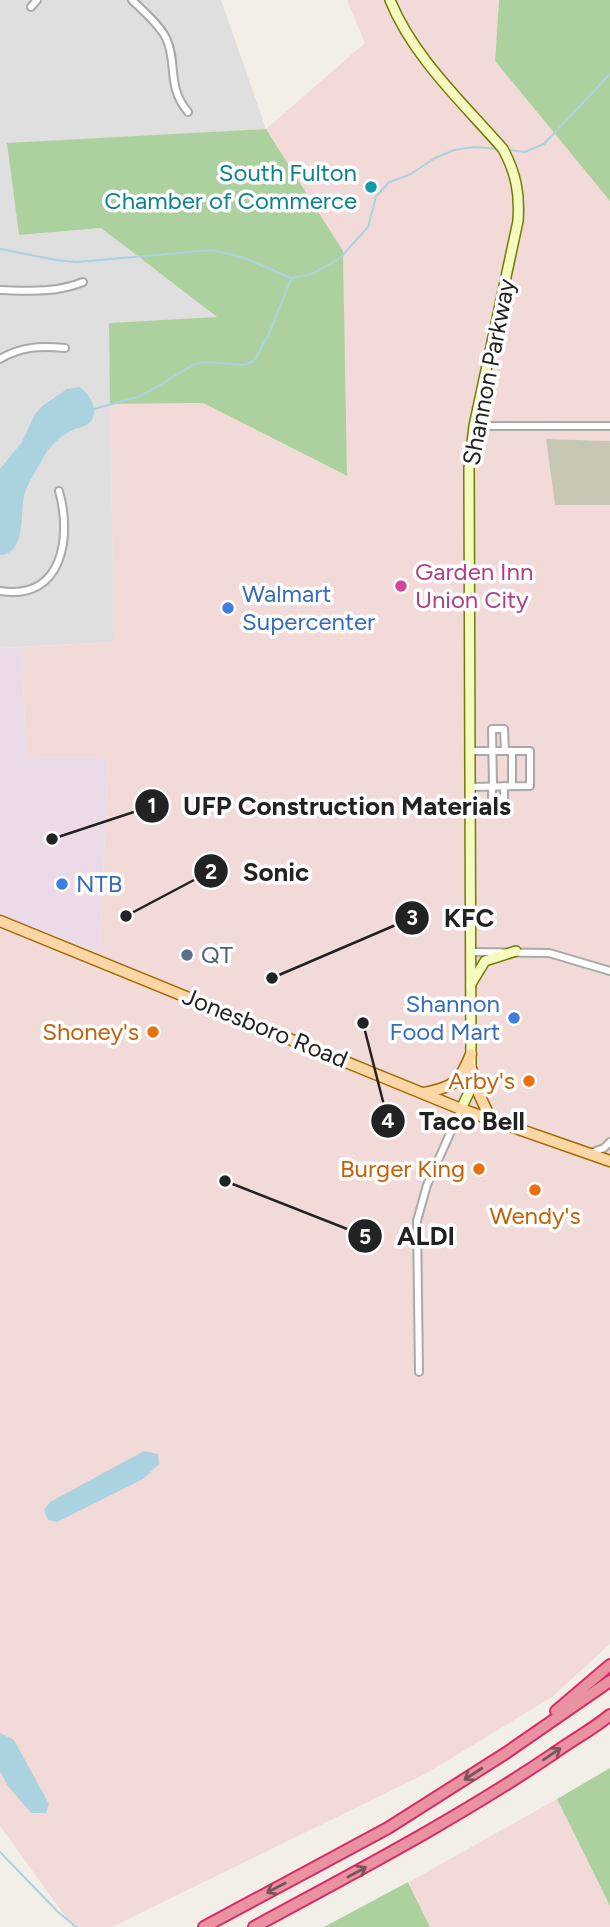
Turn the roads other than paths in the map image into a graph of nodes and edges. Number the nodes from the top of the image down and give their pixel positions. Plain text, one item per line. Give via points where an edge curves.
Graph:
1 (37, 0) edge
2 (132, 0) edge
3 (392, 0) edge
4 (31, 7) dead end
5 (188, 112) dead end
6 (83, 282) dead end
7 (0, 290) edge
8 (65, 348) dead end
9 (0, 358) edge
10 (474, 426) junction
11 (610, 426) edge
12 (58, 491) dead end
13 (0, 591) edge
14 (469, 751) junction
15 (492, 751) junction
16 (508, 751) junction
17 (492, 786) junction
18 (504, 786) junction
19 (512, 786) junction
20 (469, 787) junction
21 (0, 921) edge
22 (516, 951) junction
23 (470, 952) junction
24 (610, 971) edge
25 (470, 986) junction
26 (471, 1054) junction
27 (471, 1068) junction
28 (423, 1093) junction
29 (461, 1109) junction
30 (491, 1120) junction
31 (610, 1142) edge
32 (590, 1154) junction
33 (610, 1161) edge
34 (419, 1372) dead end
35 (610, 1665) edge
36 (610, 1681) edge
37 (610, 1715) edge
38 (506, 1753) junction
39 (204, 1927) edge
40 (254, 1927) edge

1 - 4 street
2 - 5 street via 165,36 178,100
3 - 10 street, Shannon Parkway via 420,53 503,149 518,186 518,221
6 - 7 street via 44,291
8 - 9 street via 30,346
10 - 11 street
10 - 14 street, Shannon Parkway via 468,526
12 - 13 street via 64,509 64,548 59,563 39,585
14 - 15 street
14 - 20 street, Shannon Parkway
15 - 16 street
15 - 16 street via 492,729 504,729
15 - 17 street
16 - 19 street
16 - 19 street via 530,751 530,786
17 - 18 street
17 - 18 street via 492,808 504,808
17 - 20 street
18 - 19 street
20 - 23 street, Shannon Parkway
21 - 28 main road, Jonesboro Road
22 - 23 street
22 - 24 street via 549,953
22 - 25 street via 485,961
23 - 25 street, Shannon Parkway
25 - 26 street, Shannon Parkway
26 - 27 street, Shannon Parkway
26 - 28 main road via 457,1081
27 - 29 street, Shannon Parkway via 470,1090
27 - 30 main road
28 - 29 main road, Jonesboro Road
29 - 30 main road, Jonesboro Road
29 - 34 street via 417,1221
30 - 32 main road, Jonesboro Road
31 - 32 street
32 - 33 main road, Jonesboro Road
35 - 38 highway
36 - 38 highway
40 -> 37 highway via 472,1807
38 -> 39 highway via 388,1828

